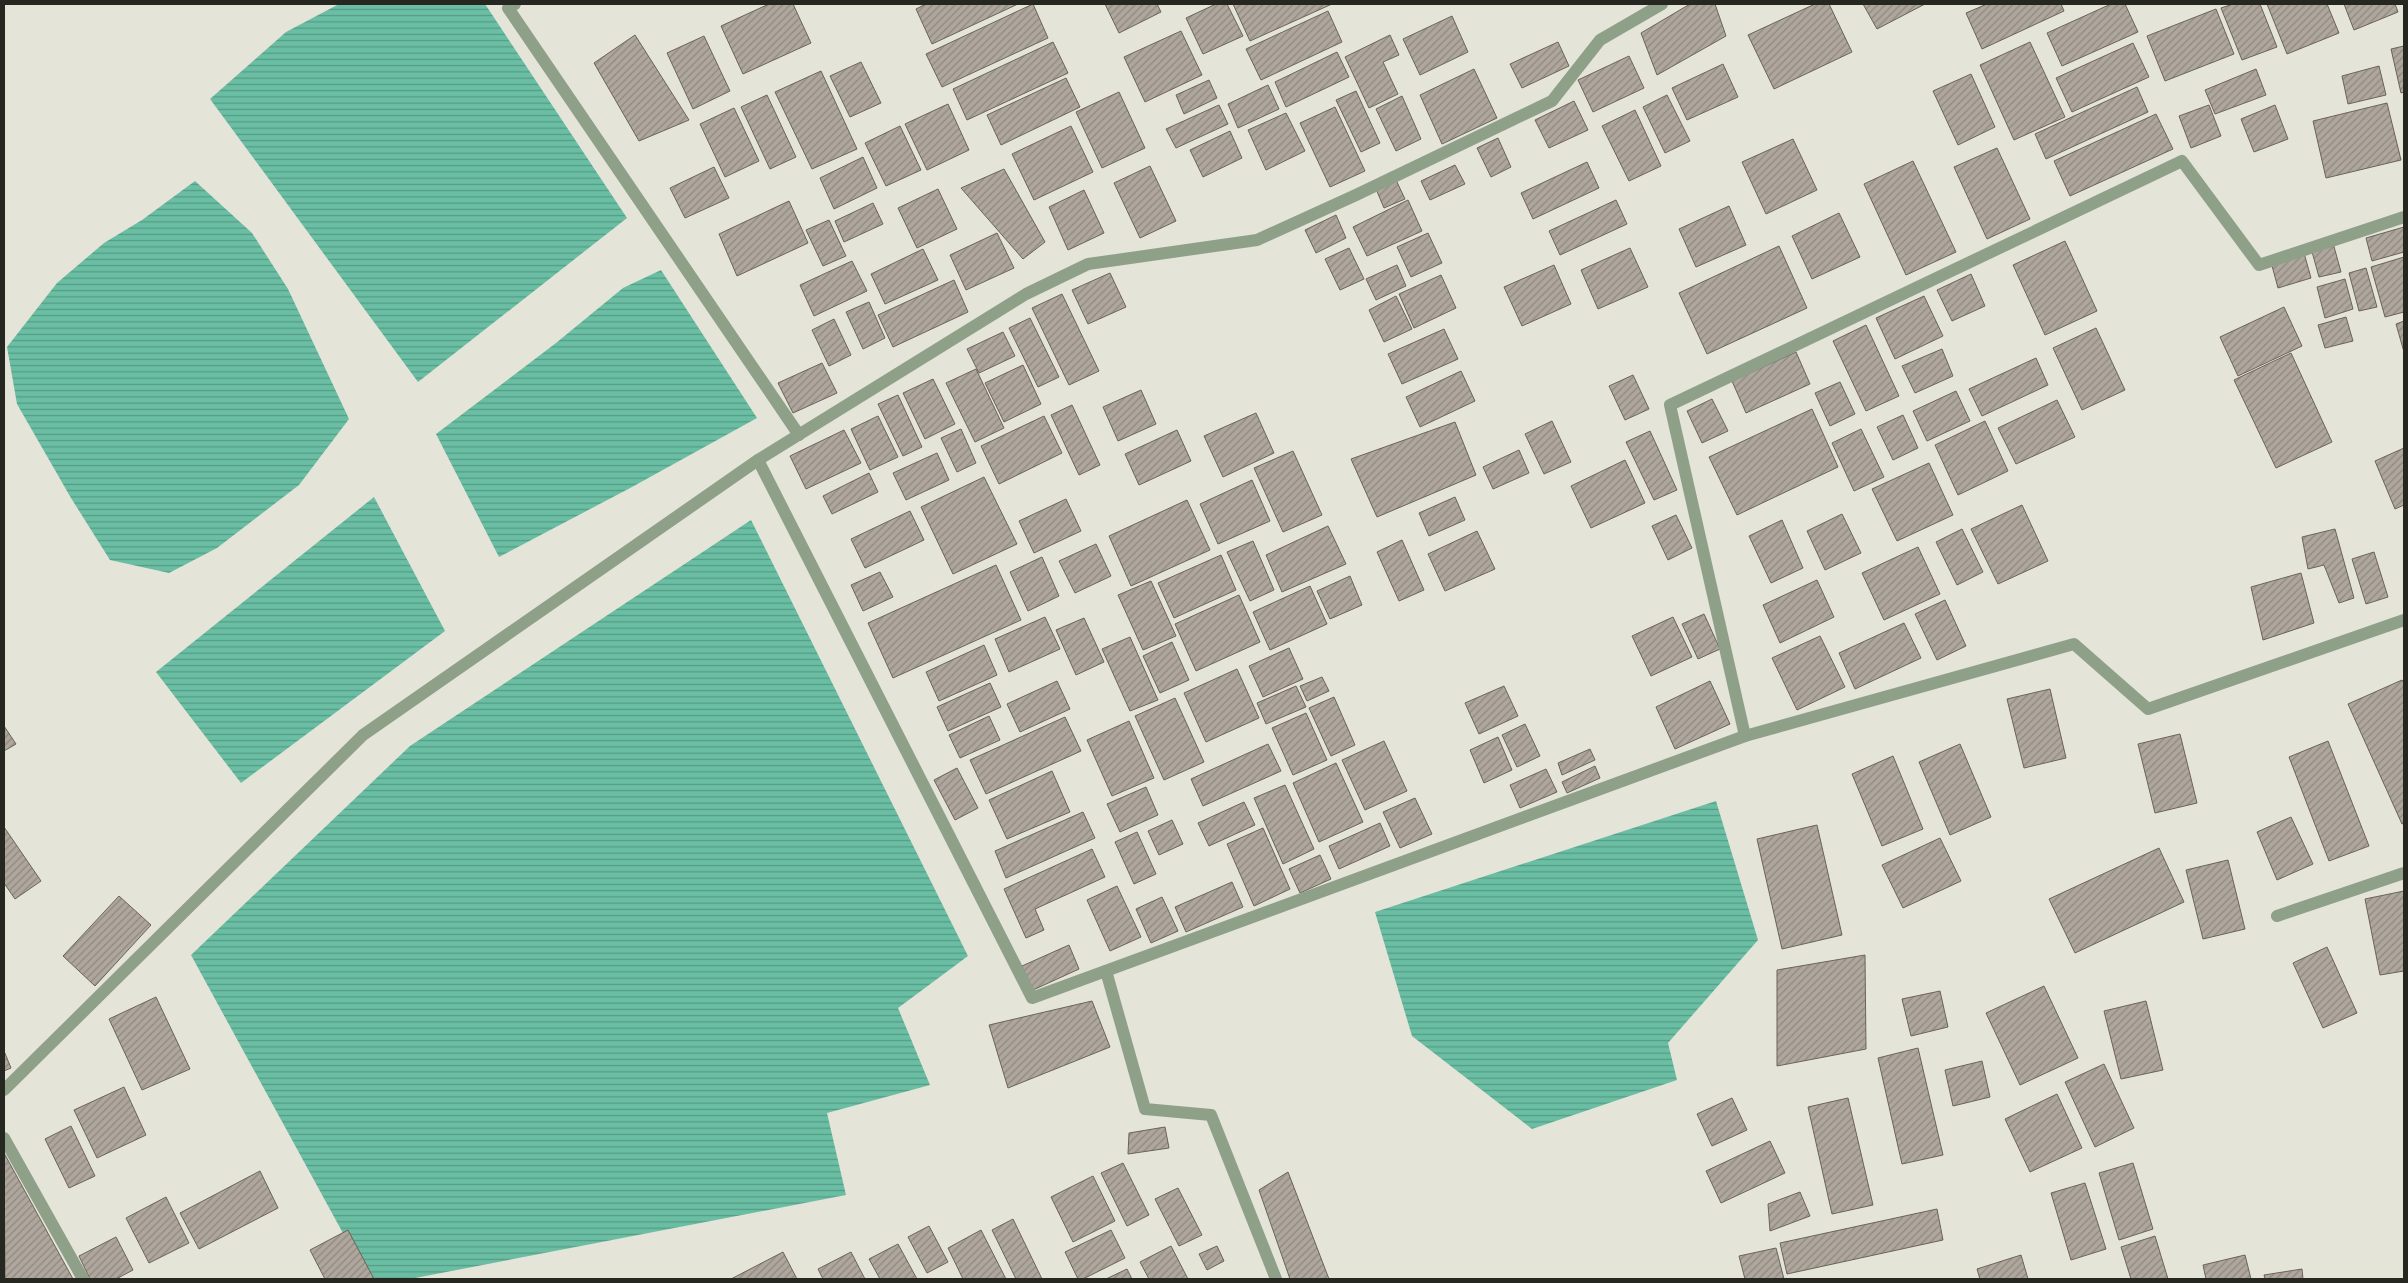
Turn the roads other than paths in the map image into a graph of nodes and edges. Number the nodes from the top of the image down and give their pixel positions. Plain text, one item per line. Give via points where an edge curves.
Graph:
1 (515, 4) edge
2 (1662, 4) edge
3 (2404, 217) edge
4 (799, 435) junction
5 (758, 460) junction
6 (2404, 620) edge
7 (1745, 736) junction
8 (2404, 873) edge
9 (2278, 916) dead end
10 (1106, 971) junction
11 (4, 1090) edge
12 (4, 1138) edge
13 (83, 1279) edge
14 (1276, 1279) edge

1 - 4 street via 508,8
2 - 4 street via 1600,40 1552,101 1257,240 1088,264 1026,294
3 - 7 street via 2259,265 2182,161 1670,405
4 - 5 street
5 - 10 street via 1032,998
5 - 11 street via 364,735
6 - 7 street via 2148,709 2074,644
7 - 10 street
8 - 9 street
10 - 14 street via 1145,1109 1211,1115
12 - 13 street

